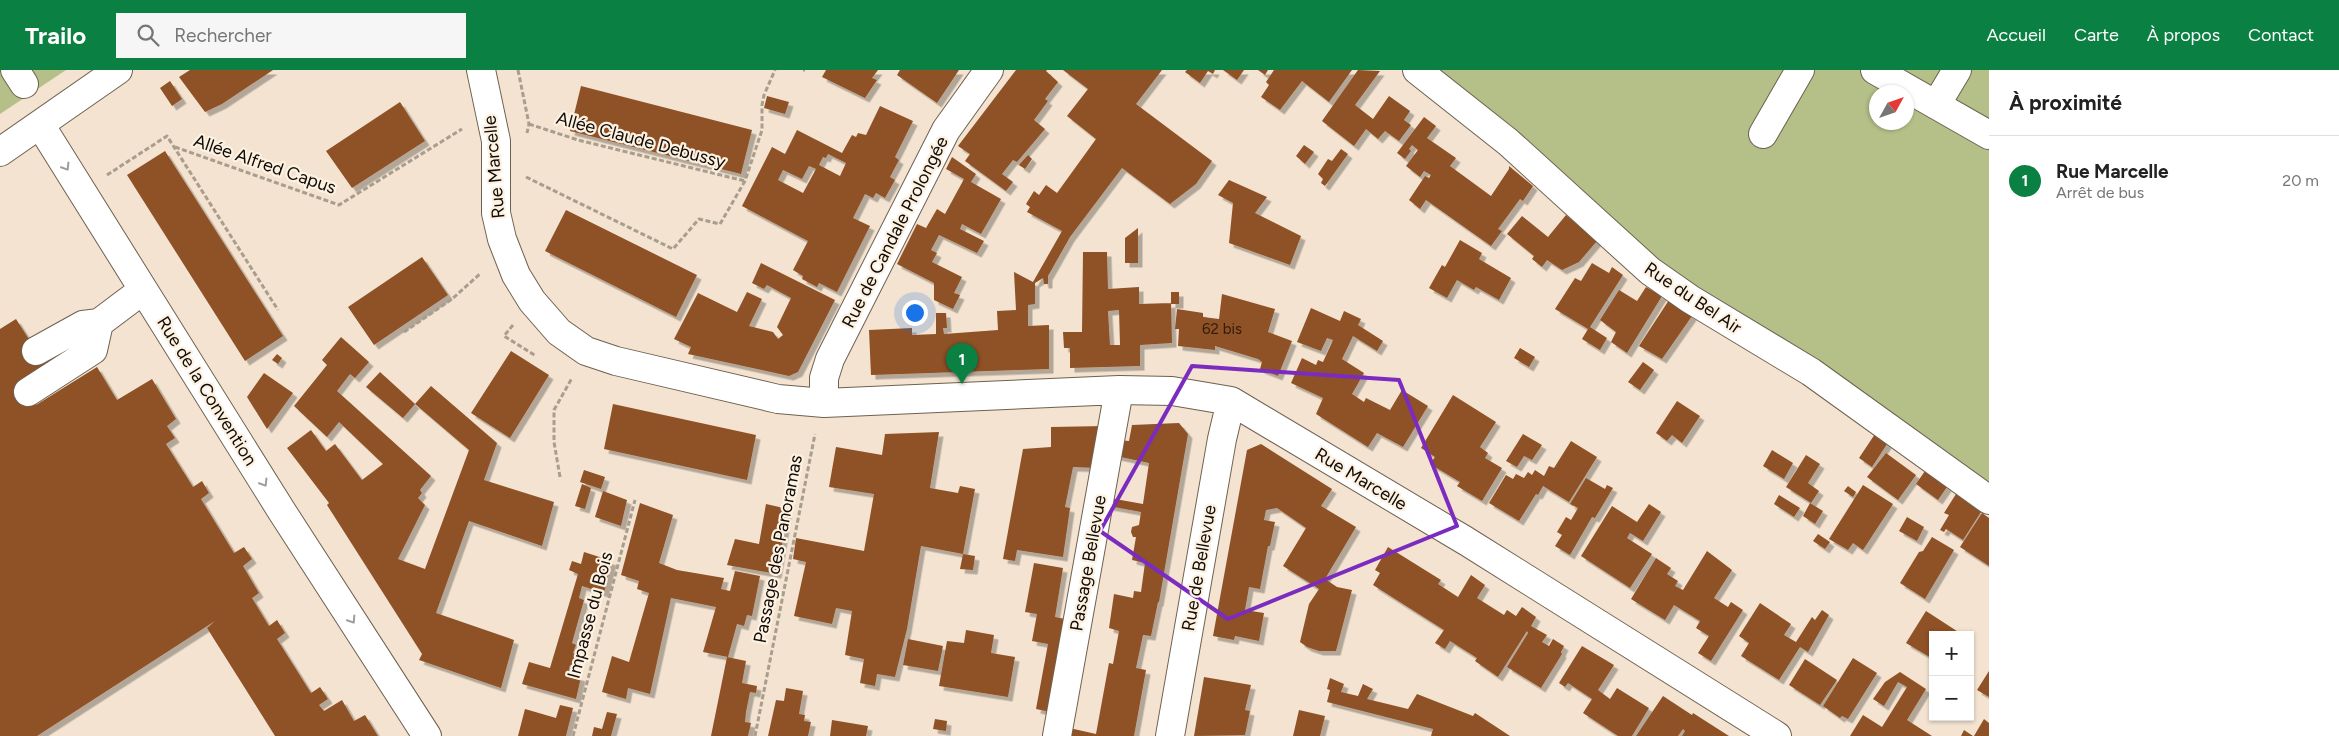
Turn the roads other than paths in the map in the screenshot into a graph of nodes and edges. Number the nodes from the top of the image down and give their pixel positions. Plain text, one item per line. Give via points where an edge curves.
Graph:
1 (118, 70) edge
2 (481, 70) edge
3 (989, 70) edge
4 (1417, 70) edge
5 (1800, 70) edge
6 (1875, 70) edge
7 (1957, 70) edge
8 (1936, 105) junction
9 (41, 126) junction
10 (1762, 134) dead end
11 (1989, 135) edge
12 (0, 152) edge
13 (143, 290) junction
14 (99, 323) junction
15 (36, 351) dead end
16 (1119, 390) junction
17 (28, 392) dead end
18 (1231, 401) junction
19 (824, 403) junction
20 (1989, 500) edge
21 (427, 736) edge
22 (1057, 736) edge
23 (1170, 736) edge
24 (1777, 736) edge

1 - 9 street
2 - 19 street, Rue Marcelle via 496,141 496,213 506,251 532,301 559,332 586,351 616,361 778,399
3 - 19 street, Rue de Candale Prolongée via 946,130 830,359 824,378
4 - 20 street, Rue du Bel Air via 1508,142 1650,271 1811,372
5 - 10 street
6 - 8 street
7 - 8 street
8 - 11 street
9 - 12 street
9 -> 13 street, Rue de la Convention
13 - 14 street
13 -> 21 street, Rue de la Convention
14 - 15 street via 83,325
14 - 17 street via 92,350
16 - 18 street, Rue Marcelle via 1172,391
16 - 19 street, Rue Marcelle
16 - 22 street, Passage Bellevue
18 - 23 street, Rue de Bellevue
18 - 24 street, Rue Marcelle via 1466,541

